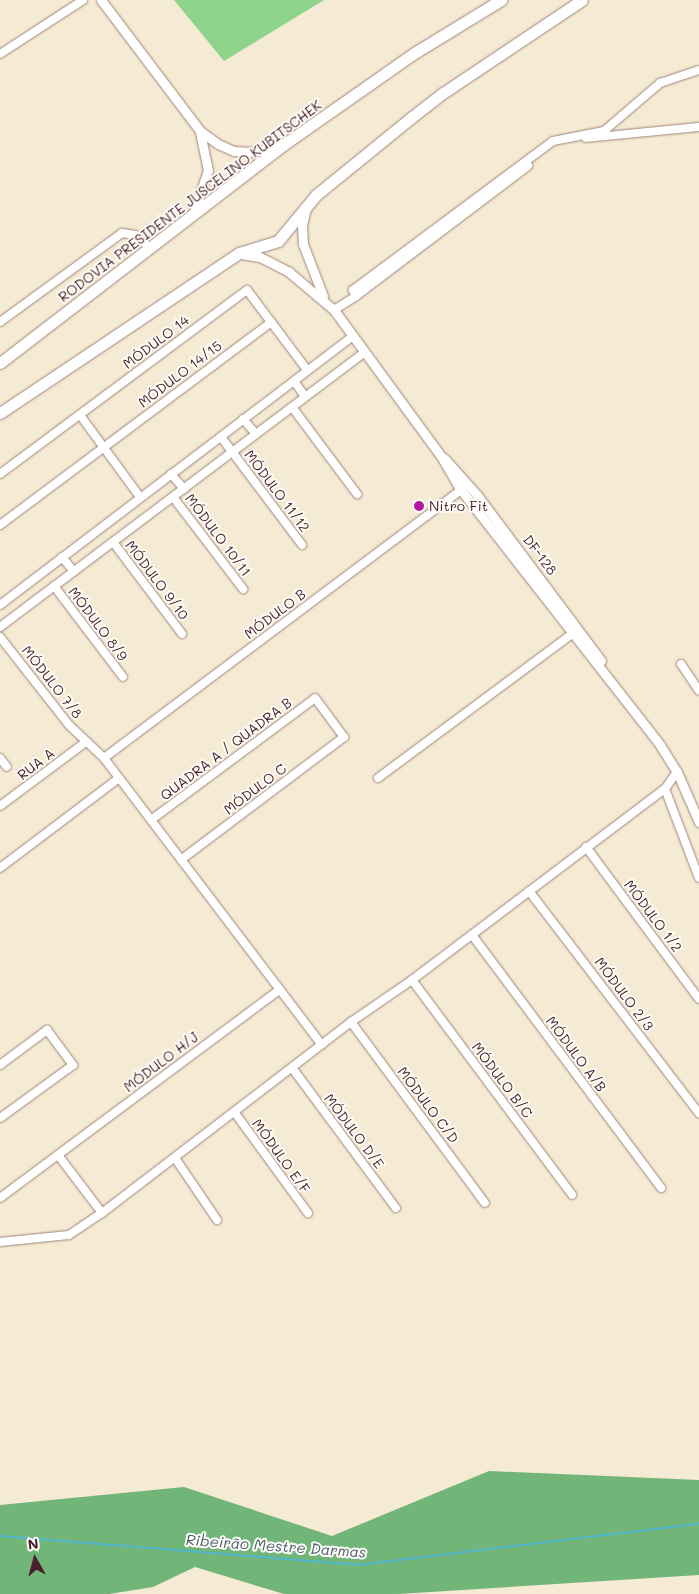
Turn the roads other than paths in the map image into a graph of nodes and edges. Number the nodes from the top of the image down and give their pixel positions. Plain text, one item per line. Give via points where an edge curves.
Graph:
1 (83, 0) edge
2 (100, 0) edge
3 (502, 0) edge
4 (582, 0) edge
5 (0, 54) edge
6 (699, 70) edge
7 (699, 126) edge
8 (200, 132) junction
9 (283, 145) junction
10 (306, 206) junction
11 (193, 216) junction
12 (150, 248) junction
13 (239, 254) junction
14 (356, 296) junction
15 (324, 298) junction
16 (334, 310) junction
17 (0, 322) edge
18 (271, 322) junction
19 (353, 336) junction
20 (365, 352) junction
21 (0, 363) edge
22 (308, 370) junction
23 (294, 381) junction
24 (305, 397) junction
25 (292, 407) junction
26 (0, 413) edge
27 (80, 415) junction
28 (243, 419) junction
29 (256, 434) junction
30 (221, 436) junction
31 (104, 447) junction
32 (232, 452) junction
33 (441, 456) junction
34 (458, 471) junction
35 (0, 474) edge
36 (171, 474) junction
37 (184, 489) junction
38 (461, 490) junction
39 (357, 494) dead end
40 (477, 495) junction
41 (140, 497) junction
42 (173, 497) junction
43 (484, 517) junction
44 (494, 517) junction
45 (0, 525) edge
46 (113, 542) junction
47 (302, 544) dead end
48 (62, 557) junction
49 (74, 572) junction
50 (544, 583) junction
51 (54, 586) junction
52 (243, 589) dead end
53 (546, 597) junction
54 (0, 605) edge
55 (0, 627) edge
56 (182, 634) dead end
57 (572, 634) junction
58 (0, 636) edge
59 (681, 664) dead end
60 (123, 677) dead end
61 (609, 677) junction
62 (699, 691) edge
63 (315, 698) joint
64 (86, 742) junction
65 (0, 758) edge
66 (104, 758) junction
67 (7, 767) dead end
68 (677, 772) junction
69 (119, 778) junction
70 (378, 778) dead end
71 (665, 789) junction
72 (688, 795) junction
73 (0, 806) edge
74 (699, 807) edge
75 (151, 820) junction
76 (699, 822) edge
77 (586, 847) junction
78 (181, 860) junction
79 (0, 868) edge
80 (699, 878) edge
81 (529, 891) junction
82 (472, 935) junction
83 (412, 980) junction
84 (280, 989) junction
85 (699, 999) edge
86 (351, 1022) junction
87 (322, 1045) junction
88 (0, 1065) edge
89 (293, 1069) junction
90 (235, 1113) junction
91 (699, 1113) edge
92 (0, 1118) edge
93 (58, 1155) junction
94 (175, 1158) junction
95 (661, 1188) dead end
96 (572, 1195) dead end
97 (0, 1198) edge
98 (485, 1202) dead end
99 (396, 1208) dead end
100 (308, 1213) dead end
101 (102, 1214) junction
102 (217, 1220) dead end
103 (0, 1242) edge

1 - 5 street
2 - 8 main road
3 - 9 highway, RODOVIA PRESIDENTE JUSCELINO KUBITSCHEK via 416,52
4 - 10 highway via 443,93
6 - 14 street via 660,83 604,131 552,141 354,290
7 - 14 street via 557,144
8 - 9 main road via 234,151 267,150
8 - 11 main road via 208,170
9 - 11 highway, RODOVIA PRESIDENTE JUSCELINO KUBITSCHEK
10 - 13 highway via 293,227 278,241
10 - 15 main road, DF-128 / DF-128 via 303,244
11 - 12 highway, RODOVIA PRESIDENTE JUSCELINO KUBITSCHEK
12 - 17 street via 135,235 122,234
12 - 21 highway, RODOVIA PRESIDENTE JUSCELINO KUBITSCHEK
13 - 15 main road, DF-128 / DF-128 via 260,258 289,272
13 - 26 highway
14 - 16 street
15 - 16 main road, DF-128 / DF-128
16 - 19 main road, DF-128 / DF-128
18 - 22 street
18 - 27 street, MÓDULO 14 via 247,290
18 - 31 street, MÓDULO 14/15
19 - 20 main road, DF-128 / DF-128
19 - 22 street
20 - 24 street
20 - 33 main road, DF-128 / DF-128
22 - 23 street
23 - 24 street
23 - 28 street
24 - 25 street
25 - 29 street
25 - 39 street
27 - 31 street
27 - 35 street, MÓDULO 14
28 - 29 street
28 - 30 street
29 - 32 street
30 - 32 street, MÓDULO 11/12
30 - 36 street
31 - 41 street
31 - 45 street, MÓDULO 14/15
32 - 37 street
32 - 47 street, MÓDULO 11/12
33 - 34 main road, DF-128 / DF-128
33 - 38 main road, DF-128 / DF-128
34 - 38 main road
34 - 40 main road, DF-128 / DF-128
36 - 37 street
36 - 41 street
37 - 42 street
38 - 40 main road
38 - 43 main road, DF-128 / DF-128
38 - 66 street, MÓDULO B
40 - 44 main road, DF-128 / DF-128
41 - 48 street
42 - 46 street
42 - 52 street, MÓDULO 10/11
43 - 44 main road
43 - 53 main road, DF-128 / DF-128
44 - 50 main road, DF-128 / DF-128
46 - 49 street
46 - 56 street, MÓDULO 9/10
48 - 49 street
48 - 54 street
49 - 51 street
50 - 53 main road
50 - 61 main road, DF-128 / DF-128 via 605,666
51 - 55 street
51 - 60 street, MÓDULO 8/9
53 - 57 main road, DF-128 / DF-128
57 - 61 main road, DF-128 / DF-128
57 - 70 street
58 - 64 street, MÓDULO 7/8 via 68,725
59 - 62 street
61 - 68 main road, DF-128 / DF-128
63 - 75 street, QUADRA A / QUADRA B
63 - 78 street, MÓDULO C via 344,738
64 - 66 street, MÓDULO 7/8
64 - 73 street, RUA A
65 - 67 street
66 - 69 street, MÓDULO 7/8
68 - 71 street
68 - 72 main road, DF-128 / DF-128
69 - 75 street, MÓDULO 7/8
69 - 79 street
71 - 77 street
71 - 80 street
72 - 74 main road, DF-128 / DF-128
72 - 76 main road, DF-128 / DF-128
75 - 78 street, MÓDULO 7/8
77 - 81 street
77 - 85 street, MÓDULO 1/2
78 - 84 street, MÓDULO 7/8
81 - 82 street
81 - 91 street, MÓDULO 2/3
82 - 83 street
82 - 95 street, MÓDULO A/B
83 - 86 street
83 - 96 street, MÓDULO B/C
84 - 87 street, MÓDULO 7/8
84 - 93 street, MÓDULO H/J
86 - 87 street
86 - 98 street, MÓDULO C/D
87 - 89 street
88 - 92 street via 47,1030 73,1065
89 - 90 street
89 - 99 street, MÓDULO D/E
90 - 94 street
90 - 100 street, MÓDULO E/F
93 - 97 street, MÓDULO H/J
93 - 101 street
94 - 101 street
94 - 102 street
101 - 103 street via 69,1235

